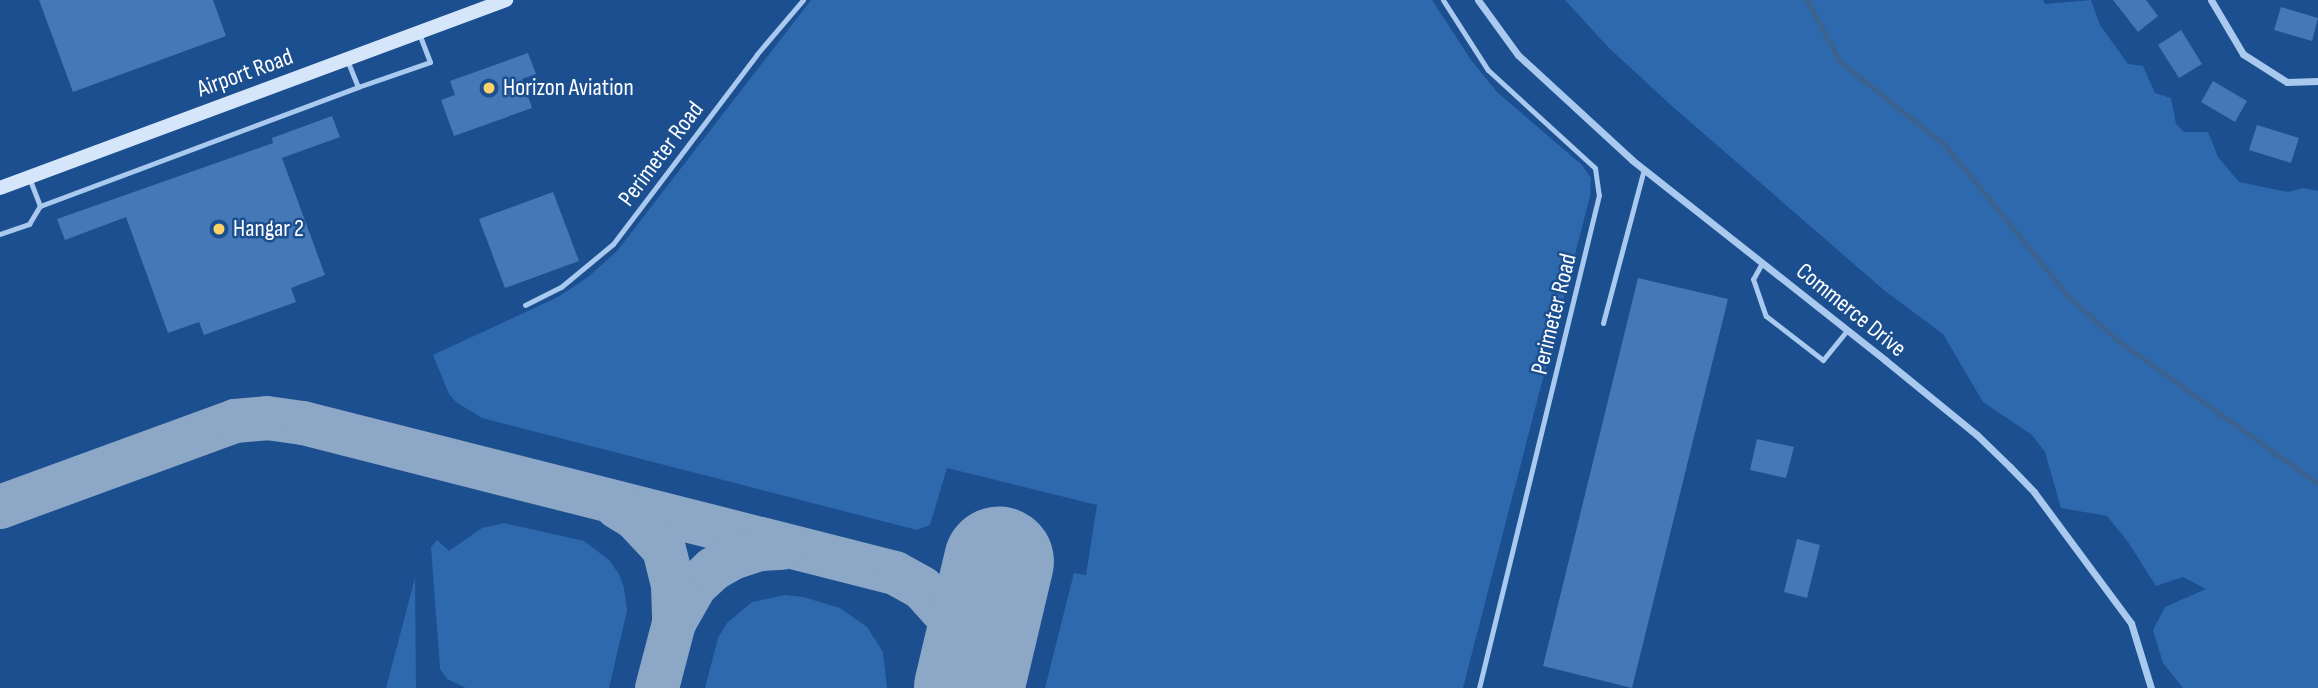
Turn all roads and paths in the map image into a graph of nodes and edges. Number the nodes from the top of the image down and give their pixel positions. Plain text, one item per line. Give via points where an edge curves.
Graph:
1 (506, 0) edge
2 (803, 0) edge
3 (1443, 0) edge
4 (1478, 0) edge
5 (2211, 0) edge
6 (419, 33) junction
7 (347, 59) junction
8 (2318, 81) edge
9 (358, 87) junction
10 (1644, 169) junction
11 (29, 177) junction
12 (0, 188) edge
13 (40, 206) junction
14 (0, 234) edge
15 (1762, 263) junction
16 (525, 305) dead end
17 (1603, 323) dead end
18 (1847, 330) junction
19 (1479, 688) edge
20 (2151, 688) edge

1 - 6 main road, Airport Road
2 - 16 lane, Perimeter Road via 613,244 561,287
3 - 19 lane, Perimeter Road via 1488,70 1595,168 1599,195
4 - 10 street, Commerce Drive via 1518,55
5 - 8 street via 2243,54 2287,82
6 - 7 main road, Airport Road
6 - 9 lane via 430,62
7 - 9 lane
7 - 11 main road, Airport Road
9 - 13 lane
10 - 15 street, Commerce Drive
10 - 17 lane
11 - 12 main road, Airport Road
11 - 13 lane
13 - 14 lane via 29,224
15 - 18 street, Commerce Drive
15 - 18 lane via 1753,279 1766,316 1823,360
18 - 20 street, Commerce Drive via 1977,435 2034,492 2131,623

